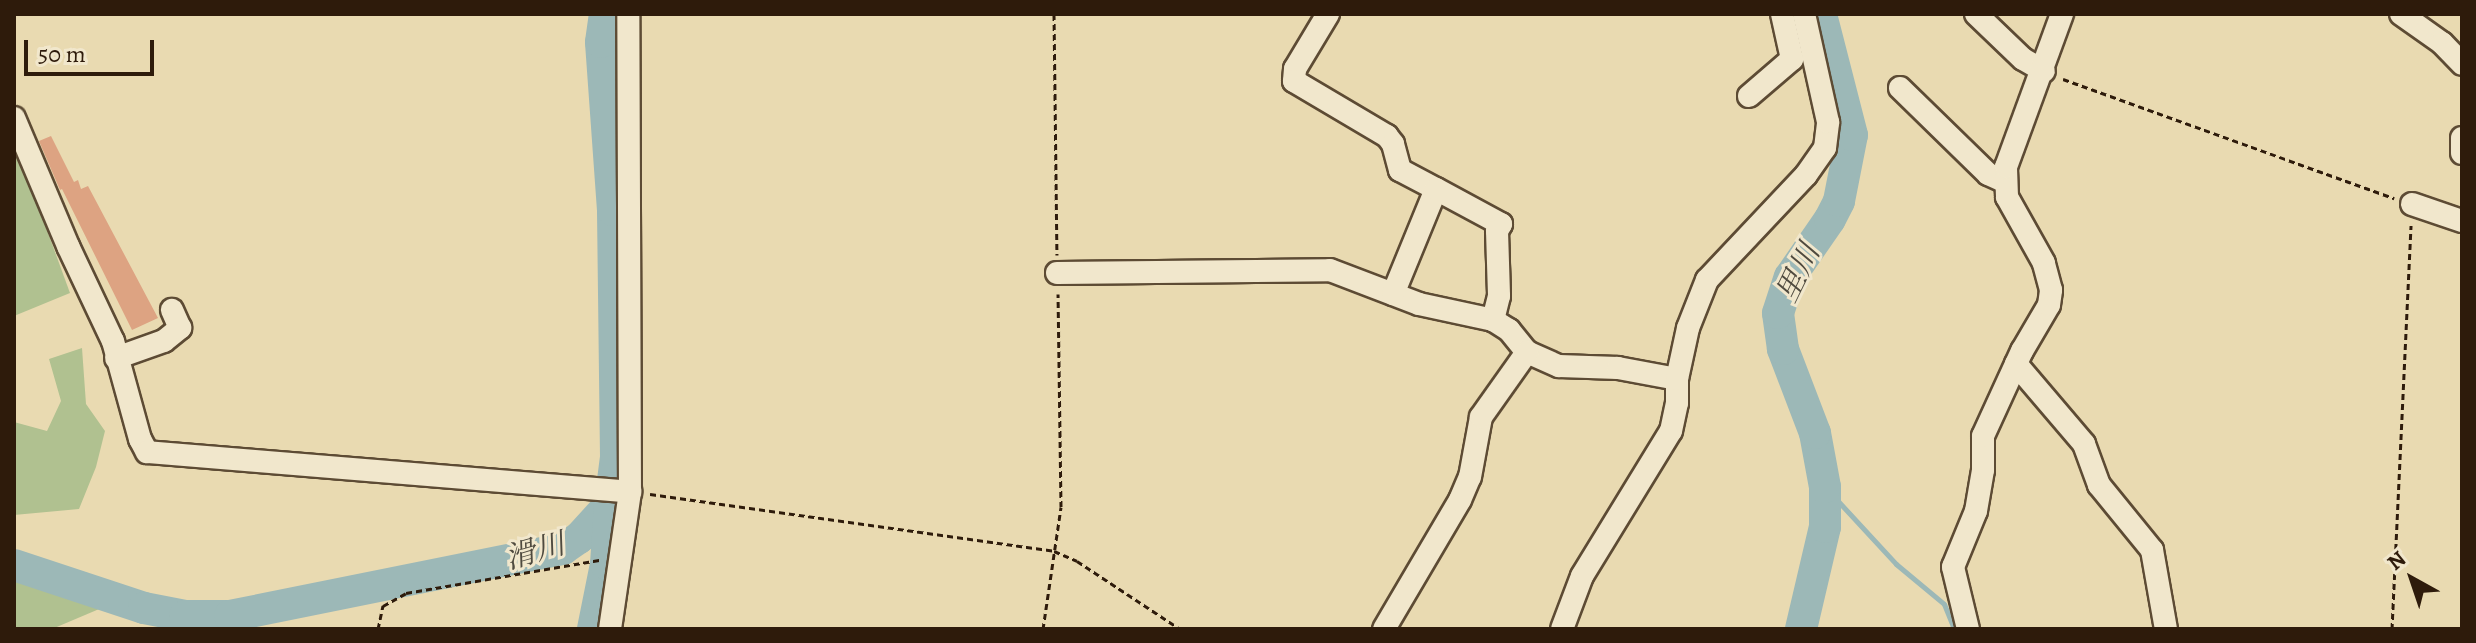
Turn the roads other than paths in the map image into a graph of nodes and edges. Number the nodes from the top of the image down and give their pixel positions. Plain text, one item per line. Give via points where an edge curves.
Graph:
1 (628, 14) edge
2 (1328, 14) edge
3 (1782, 14) edge
4 (1804, 14) edge
5 (1976, 14) edge
6 (2062, 14) edge
7 (2401, 14) edge
8 (2462, 64) edge
9 (2044, 71) junction
10 (1900, 88) dead end
11 (1749, 96) dead end
12 (14, 118) edge
13 (2462, 138) edge
14 (2462, 153) edge
15 (2004, 181) junction
16 (1436, 189) junction
17 (2412, 204) road end
18 (2462, 221) edge
19 (1057, 273) dead end
20 (1393, 294) junction
21 (172, 310) dead end
22 (1493, 320) junction
23 (1527, 352) junction
24 (116, 358) junction
25 (2016, 364) junction
26 (1677, 379) junction
27 (624, 490) junction
28 (610, 629) edge
29 (1384, 629) edge
30 (1562, 629) edge
31 (1968, 629) edge
32 (2166, 629) edge

1 - 27 street
2 - 16 street via 1295,69 1294,81 1387,136 1400,170
3 - 11 street via 1792,59
4 - 26 street via 1828,122 1825,148 1781,204 1707,280 1688,328
5 - 9 street via 2023,59
6 - 9 street
7 - 8 street
9 - 15 street via 2011,149
10 - 15 street via 1988,174
12 - 24 street
13 - 14 street
15 - 25 street via 2014,213 2044,263 2051,290 2049,305
16 - 20 street
16 - 22 street via 1501,224
17 - 18 street
19 - 20 street via 1316,268
20 - 22 street
21 - 24 street via 180,328 164,341
22 - 23 street
23 - 26 street via 1559,366 1618,368
23 - 29 street via 1481,417 1470,477
24 - 27 street via 140,439 147,452 158,456
25 - 31 street via 1987,423 1976,511 1953,567
25 - 32 street via 2084,444 2099,485 2152,550
26 - 30 street via 1674,422 1666,443 1582,576
27 - 28 street

